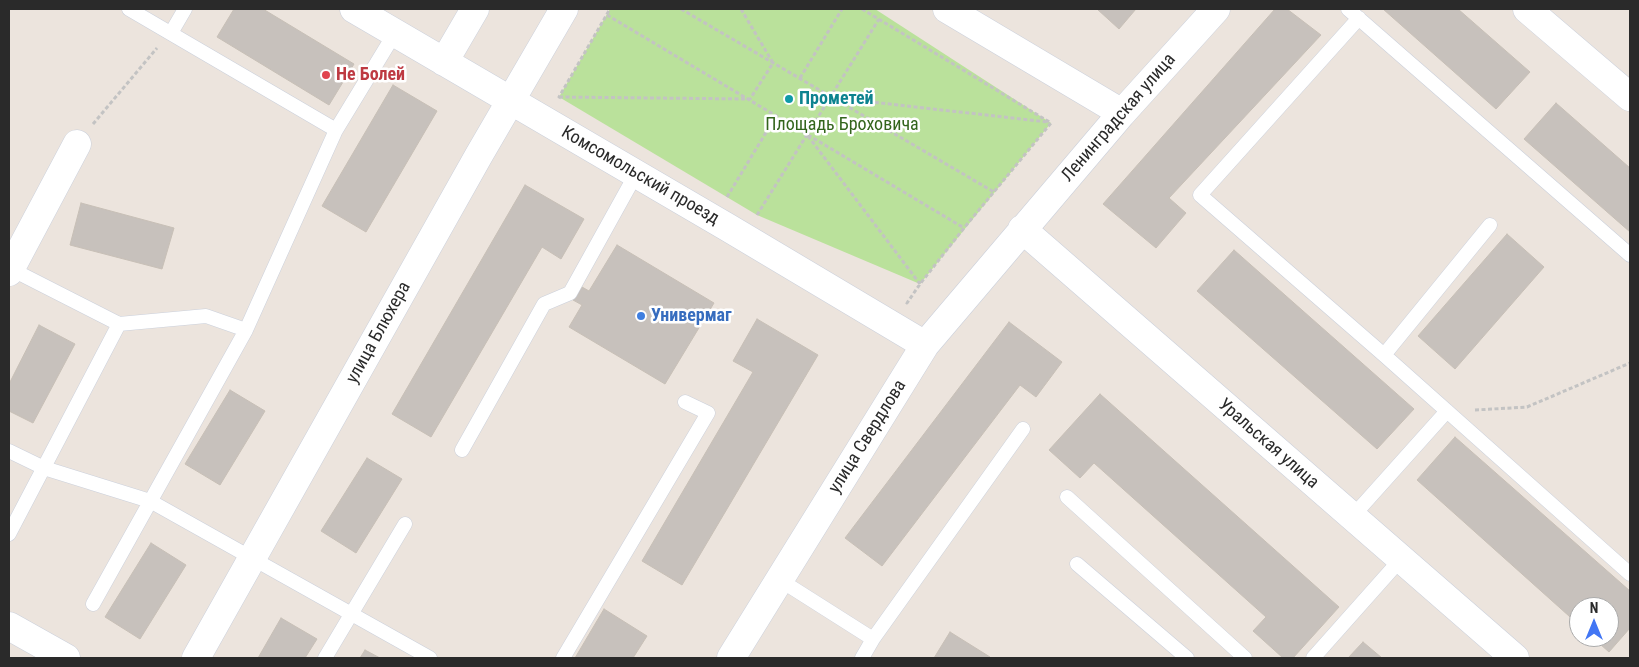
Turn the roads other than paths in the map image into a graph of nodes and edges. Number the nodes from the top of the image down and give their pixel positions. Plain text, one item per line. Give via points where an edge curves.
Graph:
1 (129, 9) edge
2 (184, 9) edge
3 (354, 9) edge
4 (475, 9) edge
5 (564, 9) edge
6 (947, 9) edge
7 (1216, 9) edge
8 (1527, 9) edge
9 (1354, 13) edge
10 (171, 33) junction
11 (395, 33) junction
12 (444, 62) junction
13 (1630, 97) edge
14 (510, 101) junction
15 (1122, 113) junction
16 (336, 130) junction
17 (77, 144) road end
18 (636, 174) junction
19 (1490, 225) dead end
20 (1022, 229) junction
21 (1630, 255) edge
22 (9, 270) edge
23 (119, 324) junction
24 (246, 330) junction
25 (924, 345) junction
26 (1384, 355) junction
27 (685, 402) dead end
28 (1447, 411) junction
29 (1023, 429) dead end
30 (9, 450) edge
31 (462, 450) dead end
32 (44, 468) junction
33 (1067, 497) dead end
34 (150, 501) junction
35 (1352, 517) junction
36 (405, 524) dead end
37 (9, 534) edge
38 (252, 559) junction
39 (1401, 560) junction
40 (1077, 564) dead end
41 (1630, 574) edge
42 (780, 580) junction
43 (93, 604) dead end
44 (351, 614) junction
45 (9, 626) edge
46 (873, 639) junction
47 (66, 658) edge
48 (196, 658) edge
49 (325, 658) edge
50 (430, 658) edge
51 (563, 658) edge
52 (731, 658) edge
53 (862, 658) edge
54 (1187, 658) edge
55 (1246, 658) edge
56 (1313, 658) edge
57 (1515, 658) edge

1 - 10 lane
2 - 10 lane
3 - 11 street, Комсомольский проезд
4 - 12 street
5 - 14 street, улица Блюхера
6 - 15 street
7 - 15 street, Ленинградская улица
8 - 13 street
9 - 21 lane
9 - 26 lane via 1200,196
10 - 16 lane
11 - 12 street, Комсомольский проезд
11 - 16 lane
12 - 14 street, Комсомольский проезд
14 - 18 street, Комсомольский проезд
14 - 38 street, улица Блюхера
15 - 20 street, Ленинградская улица
16 - 24 lane
17 - 22 street
18 - 25 street, Комсомольский проезд
18 - 31 lane via 570,293 544,304
19 - 26 lane
20 - 25 street, улица Свердлова
20 - 35 street, Уральская улица
22 - 23 lane
23 - 24 lane via 206,316
23 - 32 lane
24 - 34 lane
25 - 42 street, улица Свердлова
26 - 28 lane
27 - 51 lane via 708,413
28 - 35 lane
28 - 41 lane
29 - 46 lane
30 - 32 lane
32 - 34 lane
32 - 37 lane
33 - 55 lane
34 - 38 lane
34 - 43 lane
35 - 39 street, Уральская улица
36 - 44 lane
38 - 44 lane
38 - 48 street, улица Блюхера
39 - 56 lane
39 - 57 street, Уральская улица
40 - 54 lane
42 - 46 lane
42 - 52 street, улица Свердлова
44 - 49 lane
44 - 50 lane
45 - 47 street
46 - 53 lane

